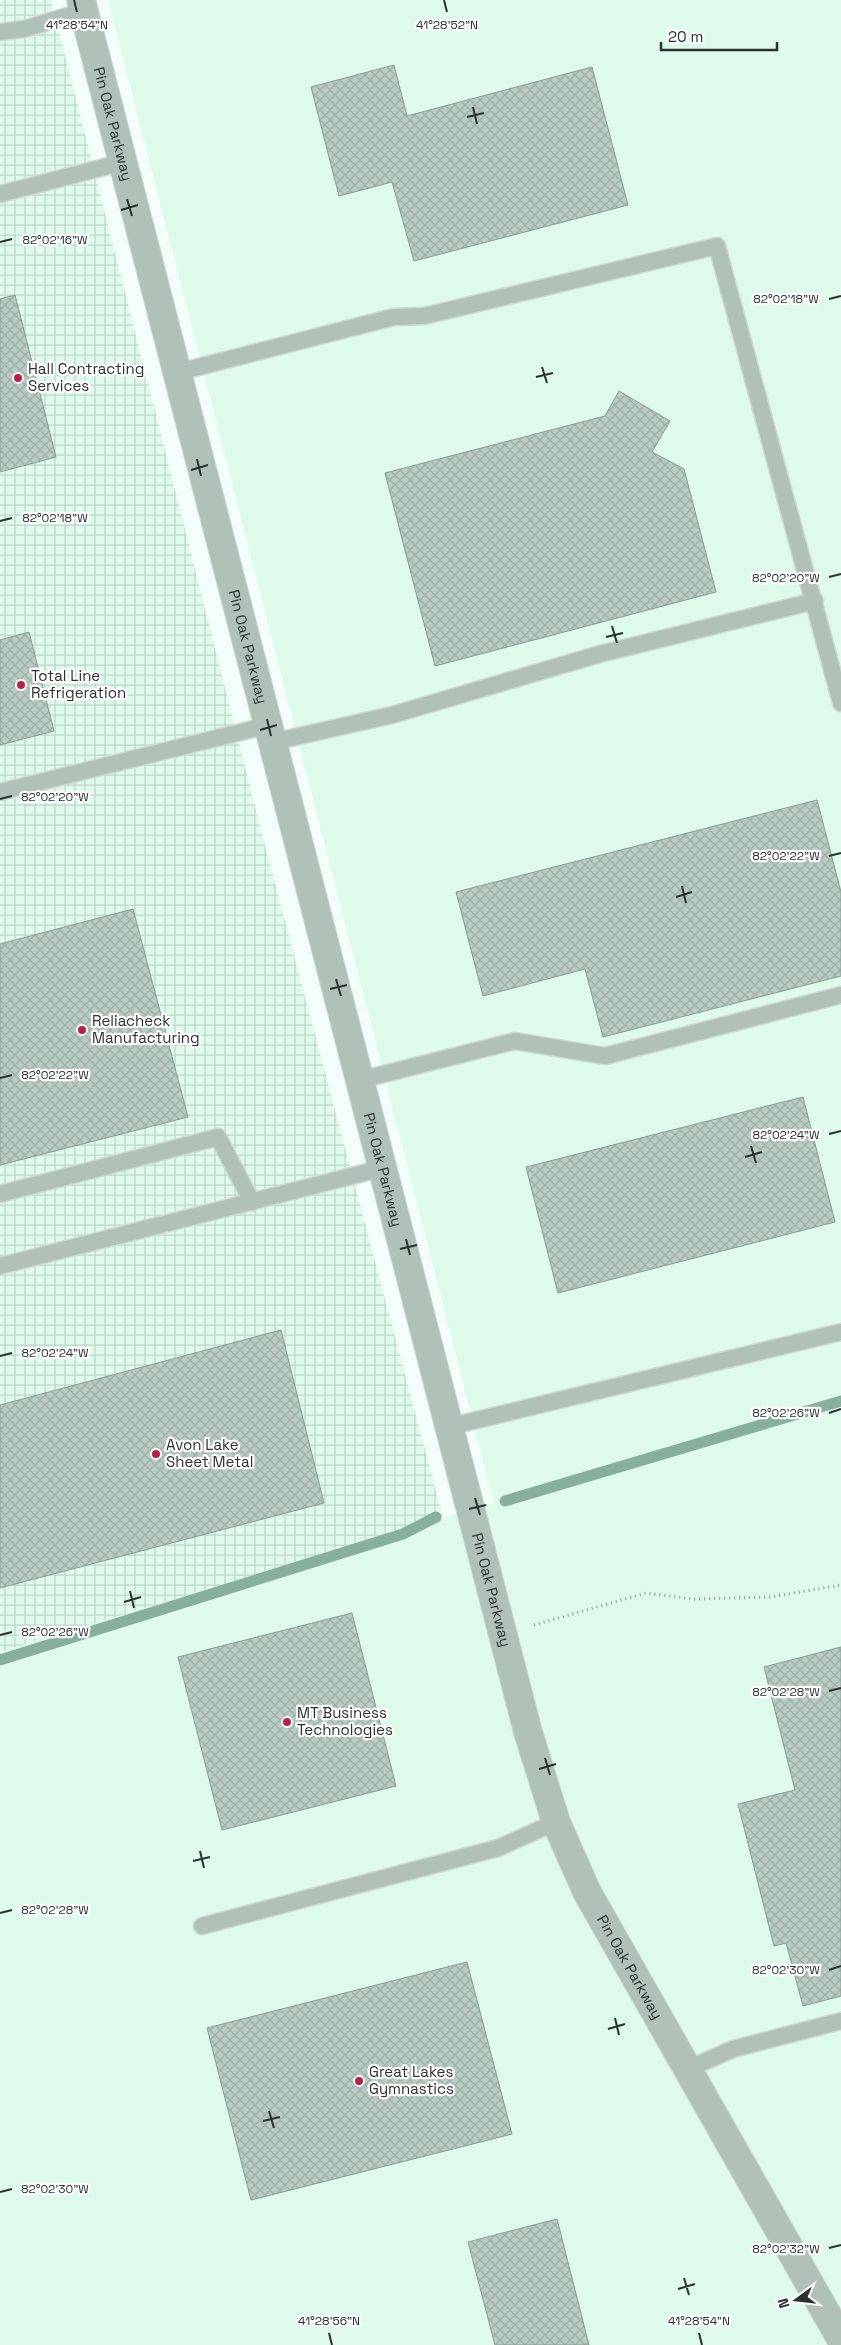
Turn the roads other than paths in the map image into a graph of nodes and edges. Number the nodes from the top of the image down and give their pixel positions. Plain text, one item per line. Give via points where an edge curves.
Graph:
1 (83, 5) edge
2 (0, 32) edge
3 (124, 162) junction
4 (0, 194) edge
5 (179, 372) junction
6 (815, 601) junction
7 (841, 703) edge
8 (271, 734) junction
9 (0, 792) edge
10 (841, 996) edge
11 (360, 1080) junction
12 (383, 1168) junction
13 (0, 1194) edge
14 (252, 1202) junction
15 (0, 1266) edge
16 (841, 1332) edge
17 (448, 1427) junction
18 (556, 1822) junction
19 (202, 1926) dead end
20 (841, 2021) edge
21 (688, 2069) junction
22 (841, 2339) edge

1 - 2 lane via 24,29
1 - 3 street, Pin Oak Parkway
3 - 4 lane
3 - 5 street, Pin Oak Parkway
5 - 6 lane via 394,317 424,316 718,246
5 - 8 street, Pin Oak Parkway
6 - 7 lane
6 - 8 lane via 600,654 392,714
8 - 9 lane
8 - 11 street, Pin Oak Parkway
10 - 11 lane via 605,1056 515,1041
11 - 12 street, Pin Oak Parkway
12 - 14 lane
12 - 17 street, Pin Oak Parkway
13 - 14 lane via 218,1137
14 - 15 lane
16 - 17 lane
17 - 18 street, Pin Oak Parkway via 528,1732
18 - 19 lane via 498,1848
18 - 21 street, Pin Oak Parkway via 587,1892
20 - 21 lane via 733,2049
21 - 22 street, Pin Oak Parkway

